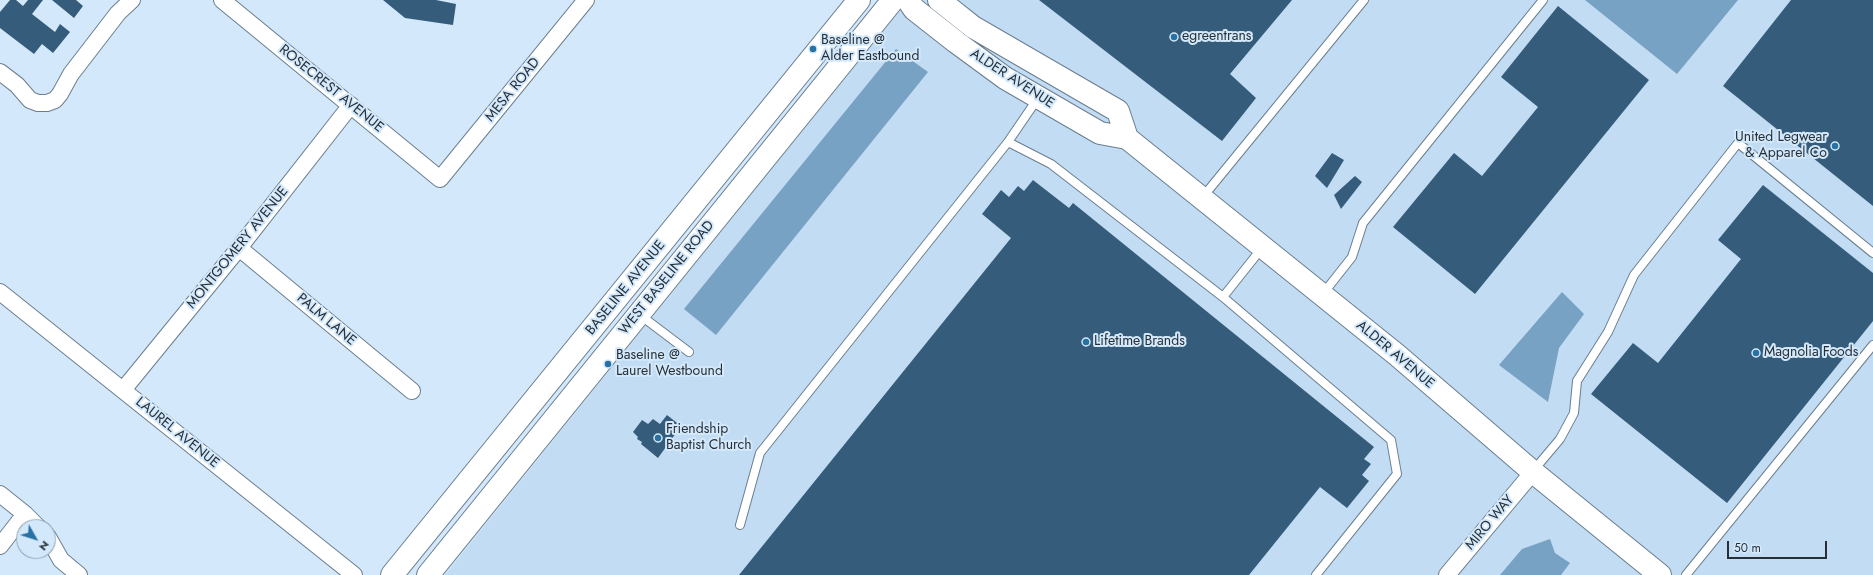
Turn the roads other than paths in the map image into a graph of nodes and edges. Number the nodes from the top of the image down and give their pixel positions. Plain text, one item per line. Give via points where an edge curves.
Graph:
1 (132, 0) edge
2 (222, 0) edge
3 (586, 0) edge
4 (859, 0) edge
5 (893, 0) edge
6 (908, 0) edge
7 (939, 0) edge
8 (1364, 0) edge
9 (1543, 0) edge
10 (0, 72) edge
11 (1039, 97) junction
12 (351, 105) junction
13 (1127, 138) junction
14 (1008, 142) junction
15 (440, 179) joint
16 (1202, 199) junction
17 (239, 248) junction
18 (1262, 248) junction
19 (1873, 252) edge
20 (0, 292) edge
21 (1322, 295) junction
22 (1223, 297) junction
23 (638, 313) junction
24 (1873, 345) edge
25 (689, 352) dead end
26 (123, 390) junction
27 (412, 391) dead end
28 (1533, 472) junction
29 (0, 494) edge
30 (25, 514) junction
31 (30, 519) edge
32 (740, 525) dead end
33 (0, 546) edge
34 (56, 551) edge
35 (79, 575) edge
36 (354, 575) edge
37 (392, 575) edge
38 (428, 575) edge
39 (1316, 575) edge
40 (1447, 575) edge
41 (1660, 575) edge
42 (1686, 575) edge

1 - 10 street via 118,13 54,100 47,103 30,100 17,85
2 - 12 street, ROSECREST AVENUE
3 - 15 street, MESA ROAD
4 - 37 main road, BASELINE AVENUE
5 - 23 main road, WEST BASELINE ROAD
6 - 11 main road, ALDER AVENUE via 914,9 956,42 1005,78
7 - 13 main road, ALDER AVENUE via 973,27 1118,111
8 - 16 lane
9 - 21 lane via 1363,223 1352,257
11 - 13 main road, ALDER AVENUE via 1100,133
11 - 14 lane
12 - 15 street, ROSECREST AVENUE
12 - 17 street, MONTGOMERY AVENUE
13 - 16 main road, ALDER AVENUE
14 - 22 lane via 1051,164
14 - 32 lane via 760,453
16 - 18 main road, ALDER AVENUE
17 - 26 street, MONTGOMERY AVENUE
17 - 27 street, PALM LANE
18 - 21 main road, ALDER AVENUE
18 - 22 lane
19 - 28 lane via 1738,143 1634,275 1608,332 1577,381 1574,413 1560,439
20 - 26 street, LAUREL AVENUE
21 - 28 main road, ALDER AVENUE
22 - 39 lane via 1391,440 1397,474
23 - 25 lane
23 - 38 main road, WEST BASELINE ROAD
24 - 42 lane
26 - 36 street, LAUREL AVENUE
28 - 40 street, MIRO WAY
28 - 41 main road, ALDER AVENUE
29 - 30 street
30 - 31 street
30 - 33 street
34 - 35 street via 61,560

